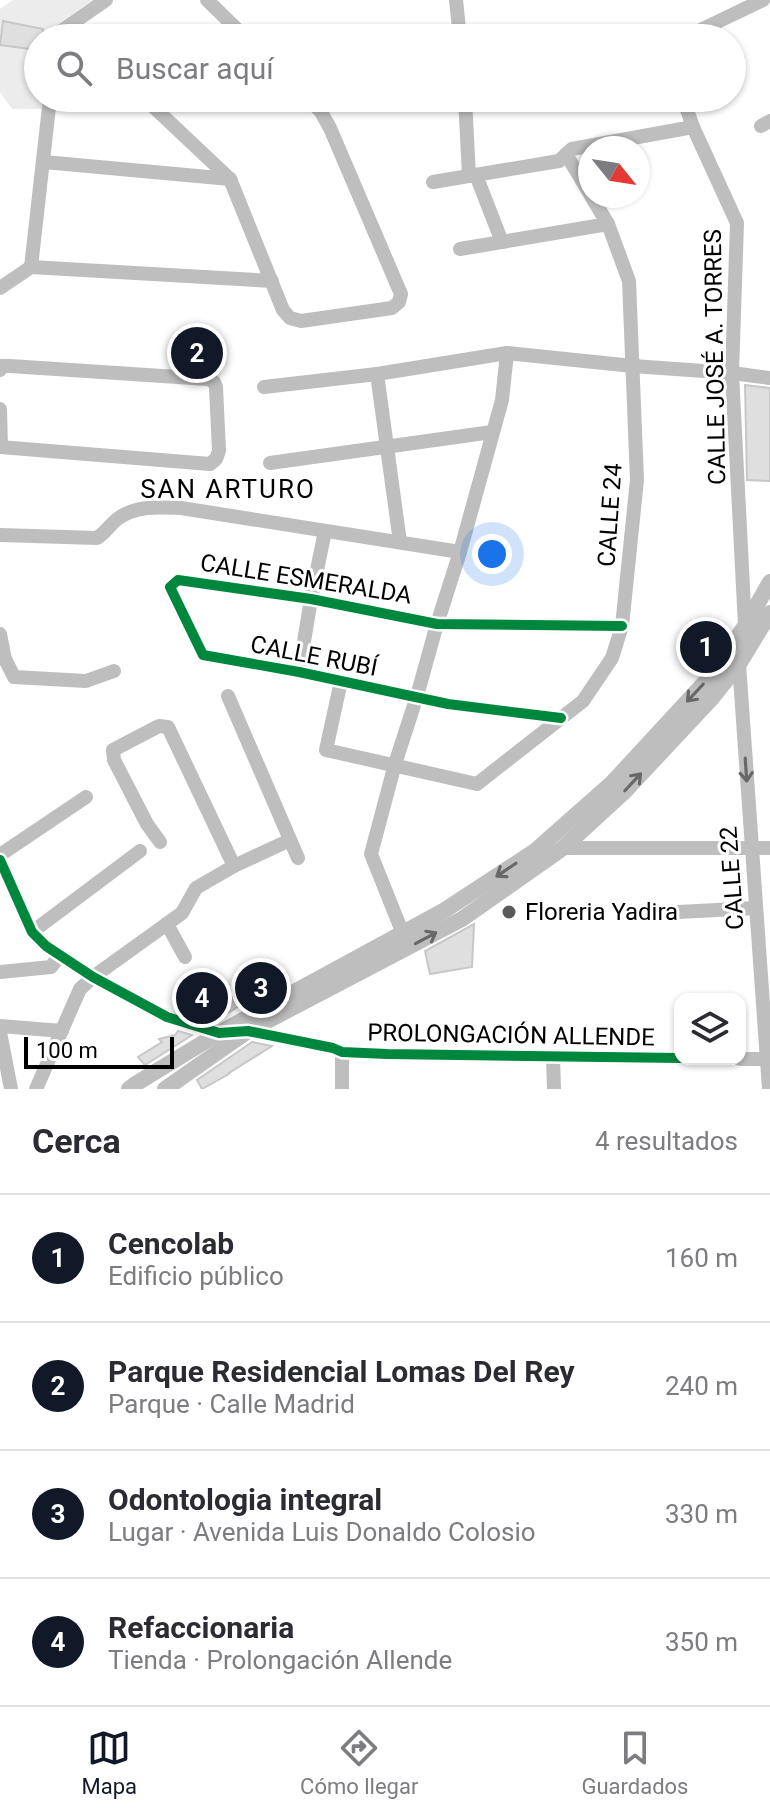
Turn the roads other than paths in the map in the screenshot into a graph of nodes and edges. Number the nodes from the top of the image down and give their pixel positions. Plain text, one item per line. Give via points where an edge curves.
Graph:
1 (106, 0) edge
2 (207, 0) edge
3 (456, 0) edge
4 (763, 0) edge
5 (72, 24) edge
6 (232, 24) edge
7 (459, 24) edge
8 (713, 24) edge
9 (49, 112) edge
10 (159, 112) edge
11 (321, 112) edge
12 (466, 112) edge
13 (688, 112) edge
14 (693, 127) junction
15 (566, 154) junction
16 (44, 162) junction
17 (578, 174) edge
18 (472, 176) junction
19 (230, 179) junction
20 (433, 182) dead end
21 (599, 208) edge
22 (608, 224) junction
23 (502, 242) junction
24 (460, 249) dead end
25 (31, 267) junction
26 (272, 281) junction
27 (0, 288) edge
28 (507, 353) junction
29 (633, 366) junction
30 (1, 368) edge
31 (732, 373) junction
32 (377, 374) junction
33 (770, 378) edge
34 (264, 387) dead end
35 (0, 409) edge
36 (492, 432) junction
37 (388, 446) junction
38 (1, 447) edge
39 (270, 463) dead end
40 (325, 531) junction
41 (0, 535) edge
42 (400, 542) junction
43 (460, 552) junction
44 (770, 582) edge
45 (311, 599) junction
46 (770, 613) edge
47 (437, 624) junction
48 (622, 626) junction
49 (757, 632) edge
50 (0, 634) edge
51 (203, 655) joint
52 (739, 664) junction
53 (114, 671) dead end
54 (299, 672) junction
55 (341, 681) junction
56 (228, 696) dead end
57 (417, 696) junction
58 (561, 718) junction
59 (395, 764) junction
60 (86, 797) dead end
61 (290, 840) junction
62 (160, 842) dead end
63 (563, 848) junction
64 (751, 848) junction
65 (770, 848) edge
66 (140, 851) dead end
67 (0, 857) edge
68 (298, 858) dead end
69 (234, 866) junction
70 (756, 908) junction
71 (678, 912) dead end
72 (167, 924) junction
73 (32, 932) junction
74 (403, 934) junction
75 (60, 955) junction
76 (185, 957) dead end
77 (0, 972) edge
78 (93, 977) junction
79 (0, 1029) edge
80 (62, 1031) junction
81 (248, 1031) junction
82 (219, 1033) junction
83 (342, 1052) junction
84 (553, 1057) junction
85 (674, 1058) edge
86 (746, 1059) edge
87 (769, 1059) edge
88 (11, 1089) edge
89 (36, 1089) edge
90 (129, 1089) edge
91 (165, 1089) edge
92 (342, 1089) edge
93 (554, 1089) edge
94 (769, 1089) edge

1 - 5 street
2 - 6 street
3 - 7 street
4 - 8 street
9 - 16 street
10 - 19 street
11 - 26 street via 401,294 399,302 392,308 301,321 283,310
12 - 18 street
13 - 14 street, CALLE JOSÉ A. TORRES
14 - 15 street
14 - 31 street, CALLE JOSÉ A. TORRES via 737,223
15 - 17 street, CALLE 24
15 - 18 street via 559,161
16 - 19 street
16 - 25 street
18 - 20 street
18 - 23 street
19 - 26 street
21 - 22 street, CALLE 24
22 - 23 street
22 - 29 street, CALLE 24 via 629,281
23 - 24 street
25 - 26 street
25 - 27 street
28 - 29 street
28 - 32 street
28 - 36 street
29 - 31 street
29 - 48 street, CALLE 24 via 637,480
30 - 38 street via 208,379 216,387 219,451 210,464
31 - 33 street
31 - 49 street, CALLE JOSÉ A. TORRES
32 - 34 street
32 - 37 street
35 - 38 street
36 - 37 street
36 - 43 street
37 - 39 street
37 - 42 street
40 - 41 street via 153,507 129,512 97,538
40 - 42 street
40 - 45 street
42 - 43 street
43 - 47 street
44 - 49 main road
45 - 47 street, CALLE ESMERALDA
45 - 51 street, CALLE ESMERALDA via 178,580 170,587
45 - 54 street
46 - 49 main road
47 - 48 street, CALLE ESMERALDA
47 - 57 street
48 - 58 street, CALLE 24 via 612,658 583,701
49 - 52 main road
49 -> 74 main road via 612,783 535,851
50 - 53 street via 14,677 86,681
51 - 54 street, CALLE RUBÍ
63 -> 52 main road via 625,791
52 -> 64 street, CALLE 22
54 - 55 street, CALLE RUBÍ
55 - 57 street, CALLE RUBÍ
55 - 59 street via 326,750
56 - 61 street
57 - 58 street, CALLE RUBÍ
57 - 59 street
58 - 59 street, CALLE 24 via 477,784
59 - 74 street via 371,854
60 - 67 street
61 - 68 street
61 - 69 street
62 - 69 street via 113,750 159,726 168,727
63 - 64 street
81 -> 63 main road via 462,919
64 - 65 street
64 - 70 street, CALLE 22
66 - 73 street
67 - 73 street
69 - 72 street via 196,888 182,913
70 - 71 street
70 - 87 street, CALLE 22
72 - 76 street
72 - 78 street
73 - 75 street
74 - 82 main road
75 - 77 street via 51,967
75 - 78 street
78 - 80 street via 80,989
78 - 82 street via 167,1017
79 - 80 street
79 - 88 street
80 - 89 street
81 - 82 street, PROLONGACIÓN ALLENDE
81 - 83 street, PROLONGACIÓN ALLENDE
81 - 91 main road
82 - 90 main road
83 - 84 street, PROLONGACIÓN ALLENDE
83 - 92 street
84 - 85 street, PROLONGACIÓN ALLENDE
84 - 93 street
86 - 87 street
87 - 94 street, CALLE 22

